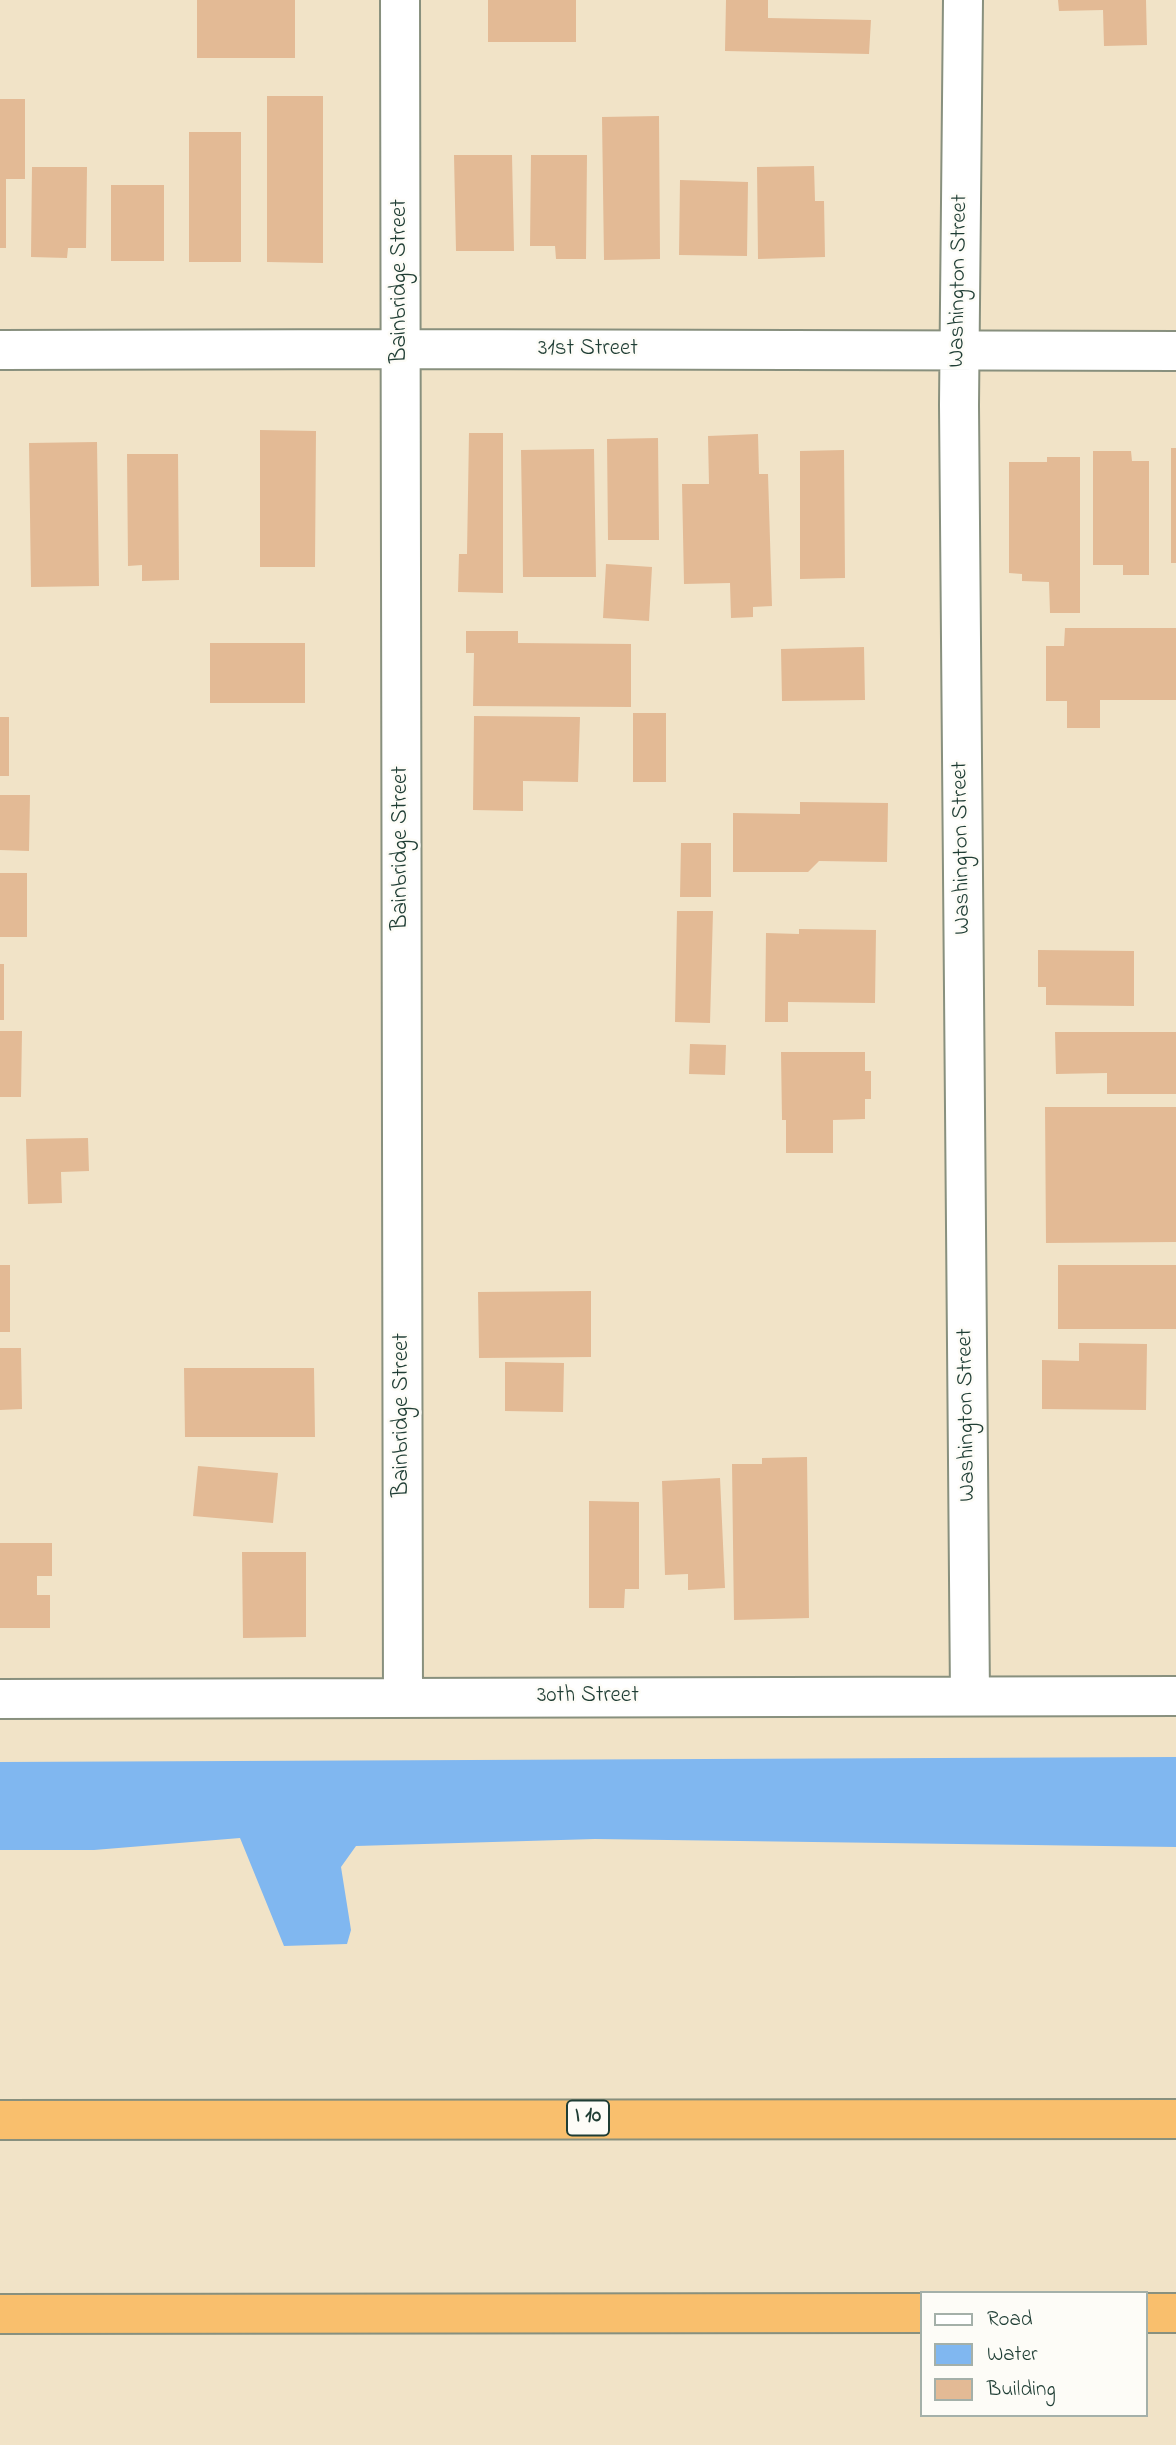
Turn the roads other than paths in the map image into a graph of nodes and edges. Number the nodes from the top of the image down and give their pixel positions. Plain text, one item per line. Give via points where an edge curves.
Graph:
1 (400, 0) edge
2 (963, 0) edge
3 (402, 349) junction
4 (0, 350) edge
5 (1176, 351) edge
6 (960, 352) junction
7 (970, 1696) junction
8 (1176, 1696) edge
9 (403, 1697) junction
10 (0, 1699) edge
11 (1176, 2119) edge
12 (0, 2120) edge
13 (920, 2313) edge
14 (1148, 2313) edge
15 (1176, 2313) edge
16 (0, 2314) edge

1 - 3 street, Bainbridge Street
2 - 6 street, Washington Street
3 - 4 street, 31st Street
3 - 6 street, 31st Street
3 - 9 street, Bainbridge Street
5 - 6 street, 31st Street
6 - 7 street, Washington Street
7 - 8 street, 30th Street
7 - 9 street, 30th Street
9 - 10 street, 30th Street
11 - 12 highway, I 10
13 - 16 highway
14 - 15 highway

